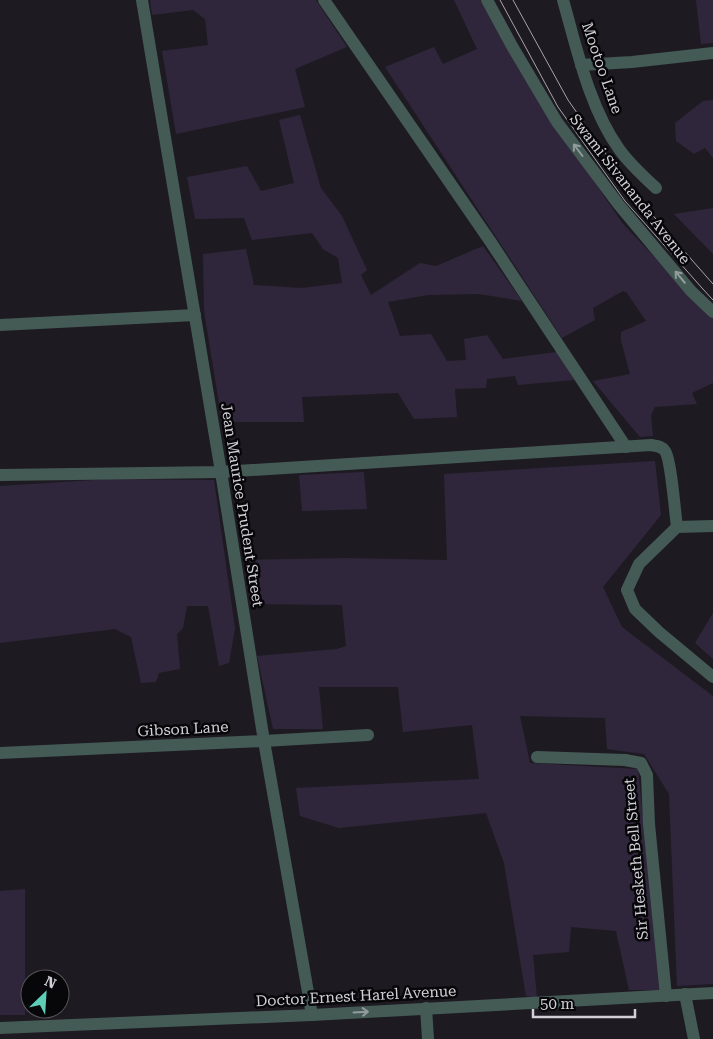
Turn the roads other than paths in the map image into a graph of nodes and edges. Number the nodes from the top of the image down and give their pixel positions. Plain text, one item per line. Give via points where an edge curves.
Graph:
1 (142, 0) edge
2 (324, 0) edge
3 (487, 0) edge
4 (563, 0) edge
5 (713, 53) edge
6 (581, 65) junction
7 (656, 188) dead end
8 (713, 312) edge
9 (195, 315) junction
10 (0, 325) edge
11 (626, 447) junction
12 (221, 472) junction
13 (0, 475) edge
14 (713, 526) edge
15 (677, 527) junction
16 (713, 677) edge
17 (368, 735) dead end
18 (264, 742) junction
19 (0, 753) edge
20 (537, 757) dead end
21 (713, 993) edge
22 (685, 994) junction
23 (666, 996) junction
24 (426, 1008) junction
25 (312, 1014) junction
26 (0, 1028) edge
27 (428, 1039) edge
28 (694, 1039) edge

1 - 9 street, Jean Maurice Prudent Street
2 - 11 street via 490,241
8 -> 3 street, Swami Sivananda Avenue via 619,205 557,122
4 - 6 street, Mootoo Lane
5 - 6 street
6 - 7 street, Mootoo Lane via 595,104 619,149
9 - 10 street
9 - 12 street, Jean Maurice Prudent Street
11 - 12 street
11 - 15 street via 651,445 662,447 667,452
12 - 13 street
12 - 18 street, Jean Maurice Prudent Street
14 - 15 street
15 - 16 street via 639,564 627,590 635,609
17 - 18 street, Gibson Lane
18 - 19 street, Gibson Lane
18 - 25 street, Jean Maurice Prudent Street
20 - 23 street, Sir Hesketh Bell Street via 641,763 647,775
21 - 22 street, Doctor Ernest Harel Avenue
22 - 23 street, Doctor Ernest Harel Avenue
22 - 28 street
23 - 24 street, Doctor Ernest Harel Avenue
25 -> 24 street, Doctor Ernest Harel Avenue
24 - 27 street
25 - 26 street, Doctor Ernest Harel Avenue

